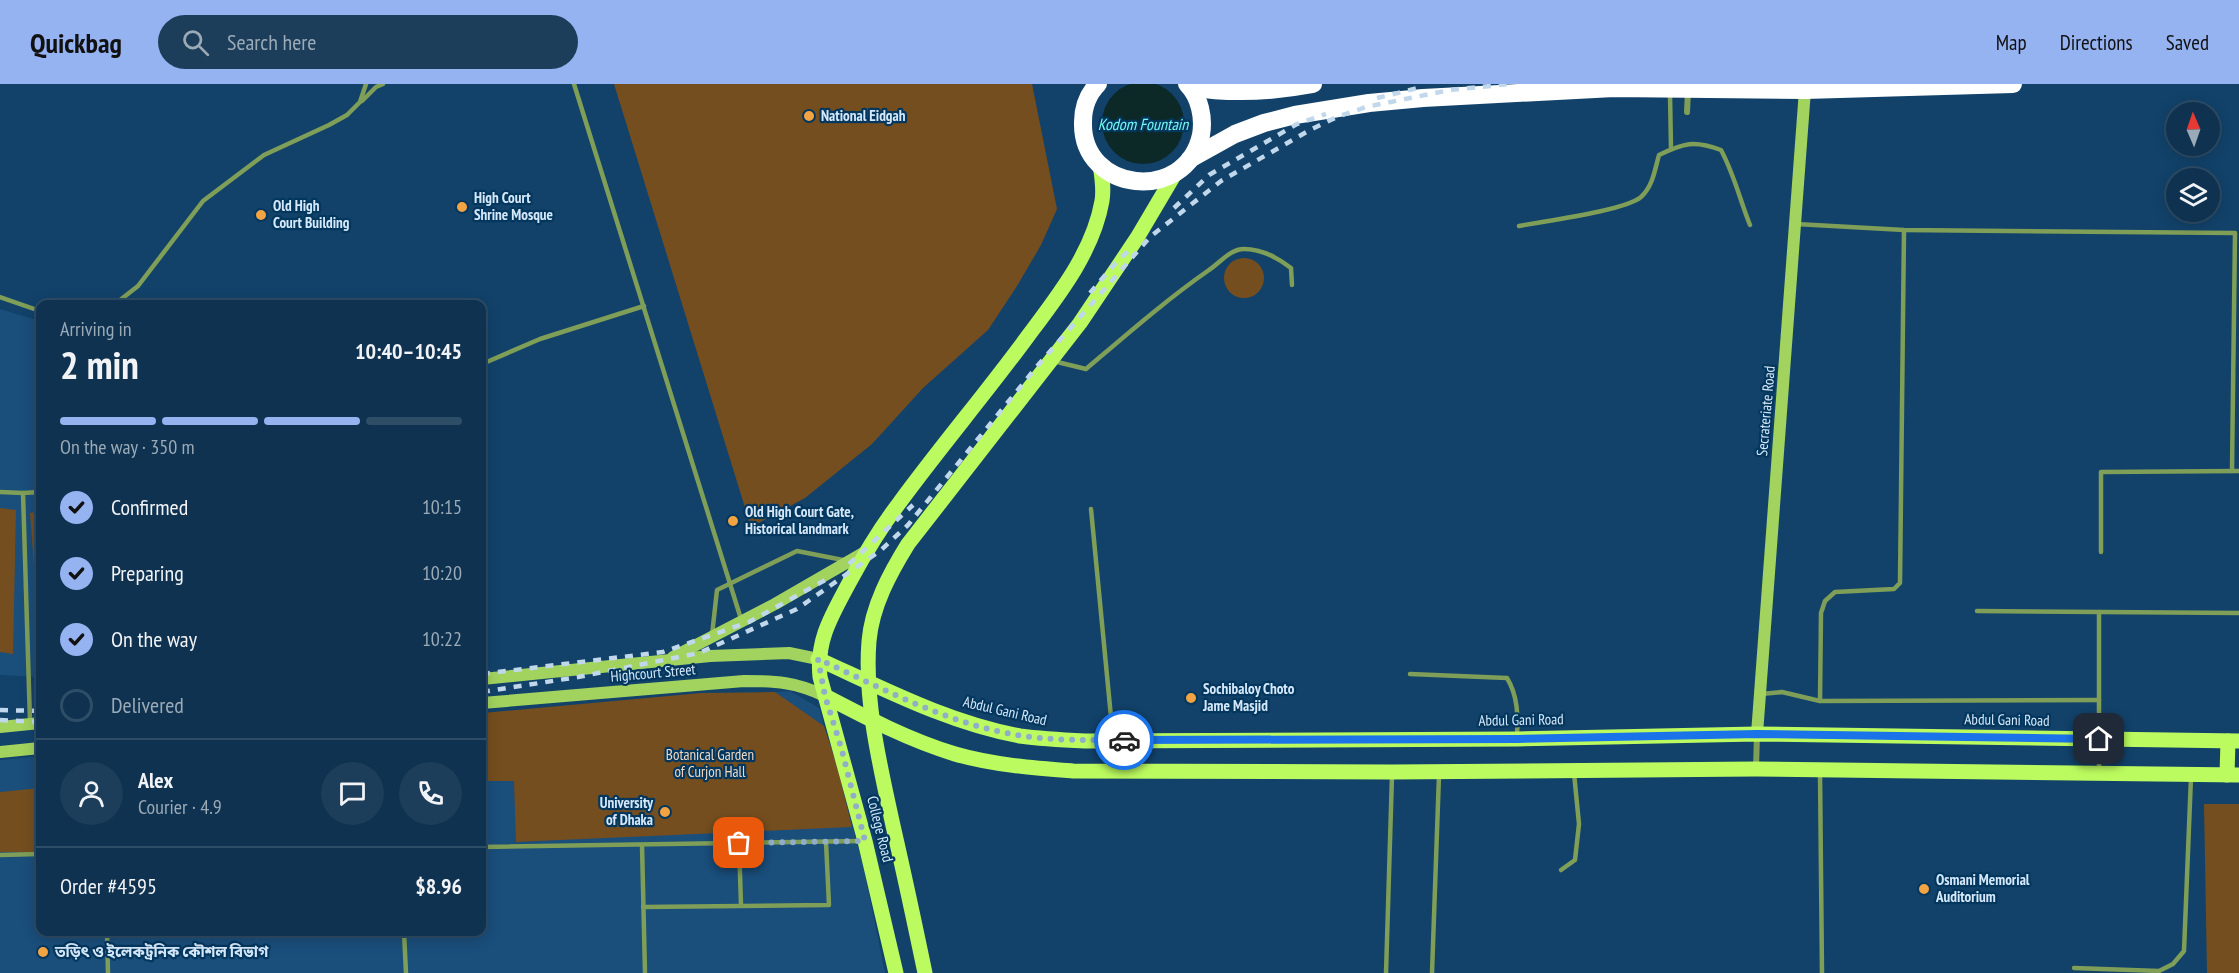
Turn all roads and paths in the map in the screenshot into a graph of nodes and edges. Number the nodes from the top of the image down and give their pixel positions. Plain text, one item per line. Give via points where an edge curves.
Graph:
1 (366, 84) edge
2 (383, 84) edge
3 (574, 84) edge
4 (1098, 84) edge
5 (1313, 84) edge
6 (2013, 84) edge
7 (1188, 86) edge
8 (1614, 86) edge
9 (1679, 86) edge
10 (1806, 90) junction
11 (1086, 93) edge
12 (360, 102) junction
13 (1687, 112) dead end
14 (1671, 149) junction
15 (1190, 159) junction
16 (1100, 165) junction
17 (1176, 172) junction
18 (1796, 224) junction
19 (1750, 225) dead end
20 (1519, 226) dead end
21 (1904, 230) junction
22 (2237, 233) edge
23 (1292, 285) dead end
24 (0, 297) edge
25 (120, 300) edge
26 (644, 306) junction
27 (36, 310) edge
28 (1050, 361) junction
29 (486, 362) edge
30 (2232, 471) junction
31 (2239, 471) edge
32 (0, 492) edge
33 (36, 492) edge
34 (23, 493) junction
35 (1090, 509) dead end
36 (865, 552) junction
37 (2101, 552) dead end
38 (849, 562) junction
39 (730, 583) junction
40 (1977, 611) dead end
41 (2099, 612) junction
42 (2239, 613) edge
43 (742, 621) junction
44 (712, 637) junction
45 (818, 659) junction
46 (666, 660) junction
47 (1410, 674) dead end
48 (486, 679) edge
49 (869, 682) junction
50 (1758, 694) junction
51 (825, 696) junction
52 (2099, 700) junction
53 (1820, 701) junction
54 (486, 704) edge
55 (874, 722) junction
56 (35, 724) edge
57 (0, 727) edge
58 (1757, 734) junction
59 (1517, 739) junction
60 (2099, 739) junction
61 (1113, 740) junction
62 (2234, 741) edge
63 (36, 748) edge
64 (0, 752) edge
65 (1756, 769) junction
66 (1820, 770) junction
67 (1574, 771) junction
68 (1392, 772) junction
69 (1439, 772) junction
70 (2099, 773) junction
71 (2191, 774) junction
72 (2233, 775) edge
73 (865, 841) junction
74 (826, 842) junction
75 (739, 843) junction
76 (642, 845) junction
77 (486, 847) edge
78 (36, 854) edge
79 (0, 855) edge
80 (1561, 870) dead end
81 (741, 905) junction
82 (643, 906) junction
83 (107, 936) edge
84 (404, 936) edge
85 (2074, 968) dead end
86 (108, 973) edge
87 (406, 973) edge
88 (645, 973) edge
89 (896, 973) edge
90 (925, 973) edge
91 (1386, 973) edge
92 (1432, 973) edge
93 (1822, 973) edge

1 - 12 lane
2 - 12 lane
3 - 26 lane
4 - 11 highway
5 - 7 highway via 1256,92 1217,92
6 - 10 highway
7 - 15 highway via 1201,111 1202,123
8 - 9 highway
8 - 15 highway via 1423,98 1295,115 1235,134
9 - 10 highway
9 - 13 street
9 - 14 lane
10 - 18 main road, Secrateriate Road
11 - 16 highway via 1084,135
12 - 25 lane via 329,125 264,155 202,201 138,286
14 - 19 lane via 1682,144 1706,144 1721,150
14 - 20 lane via 1659,155 1651,183 1640,197 1618,206
15 - 17 highway
16 - 17 highway via 1123,179 1137,182 1150,182
16 - 36 main road via 1102,201 1096,223 1069,278
17 - 28 main road, College Road via 1104,288
18 - 21 lane
18 - 50 main road, Secrateriate Road
21 - 22 lane
21 - 53 lane via 1900,584 1894,589 1835,592 1825,601 1821,613
22 - 30 lane
23 - 28 lane via 1291,268 1276,256 1243,249 1186,285 1086,369
24 - 27 lane
26 - 29 lane via 540,339
26 - 39 lane
28 - 49 main road, College Road via 897,561 875,610 869,641
30 - 31 lane
30 - 37 lane via 2101,472
32 - 34 lane
33 - 34 lane
34 - 56 lane
35 - 61 lane
36 - 38 main road
36 - 45 main road via 831,619
38 - 39 lane via 797,551
38 - 43 main road
39 - 43 lane
39 - 44 lane via 717,590
40 - 41 lane
41 - 42 lane
41 - 52 lane
43 - 44 main road
44 - 46 main road
45 - 46 main road, Highcourt Street via 789,653 752,653
45 - 49 main road, Abdul Gani Road
45 - 51 main road, College Road
46 - 48 main road, Highcourt Street
47 - 59 lane via 1507,678 1518,716
49 - 55 main road, College Road
49 - 61 main road, Abdul Gani Road via 945,715 996,730 1053,740
50 - 53 lane via 1782,692
50 - 58 main road, Secrateriate Road
51 - 54 main road, Highcourt Street via 788,682 744,681
51 - 55 main road
51 - 73 main road, College Road
52 - 53 lane
52 - 60 lane
55 - 68 main road via 957,754 1029,768
55 - 90 main road, College Road
56 - 57 main road
58 - 59 main road, Abdul Gani Road
58 - 60 main road, Abdul Gani Road
58 - 65 street
59 - 61 main road, Abdul Gani Road
60 - 62 main road, Abdul Gani Road
60 - 70 lane
62 - 72 main road
63 - 64 main road
65 - 66 main road
65 - 67 main road
66 - 70 main road
66 - 93 lane
67 - 69 main road
67 - 80 lane via 1580,824 1575,860
68 - 69 main road
68 - 91 lane
69 - 92 lane
70 - 71 main road
71 - 72 main road
71 - 85 lane via 2184,951 2173,964 2159,970
73 - 74 lane
73 - 89 main road, College Road
74 - 75 lane
74 - 81 lane via 829,905
75 - 76 lane
75 - 81 lane
76 - 77 lane
76 - 82 lane
78 - 79 lane
81 - 82 lane
82 - 88 lane
83 - 86 lane
84 - 87 lane

